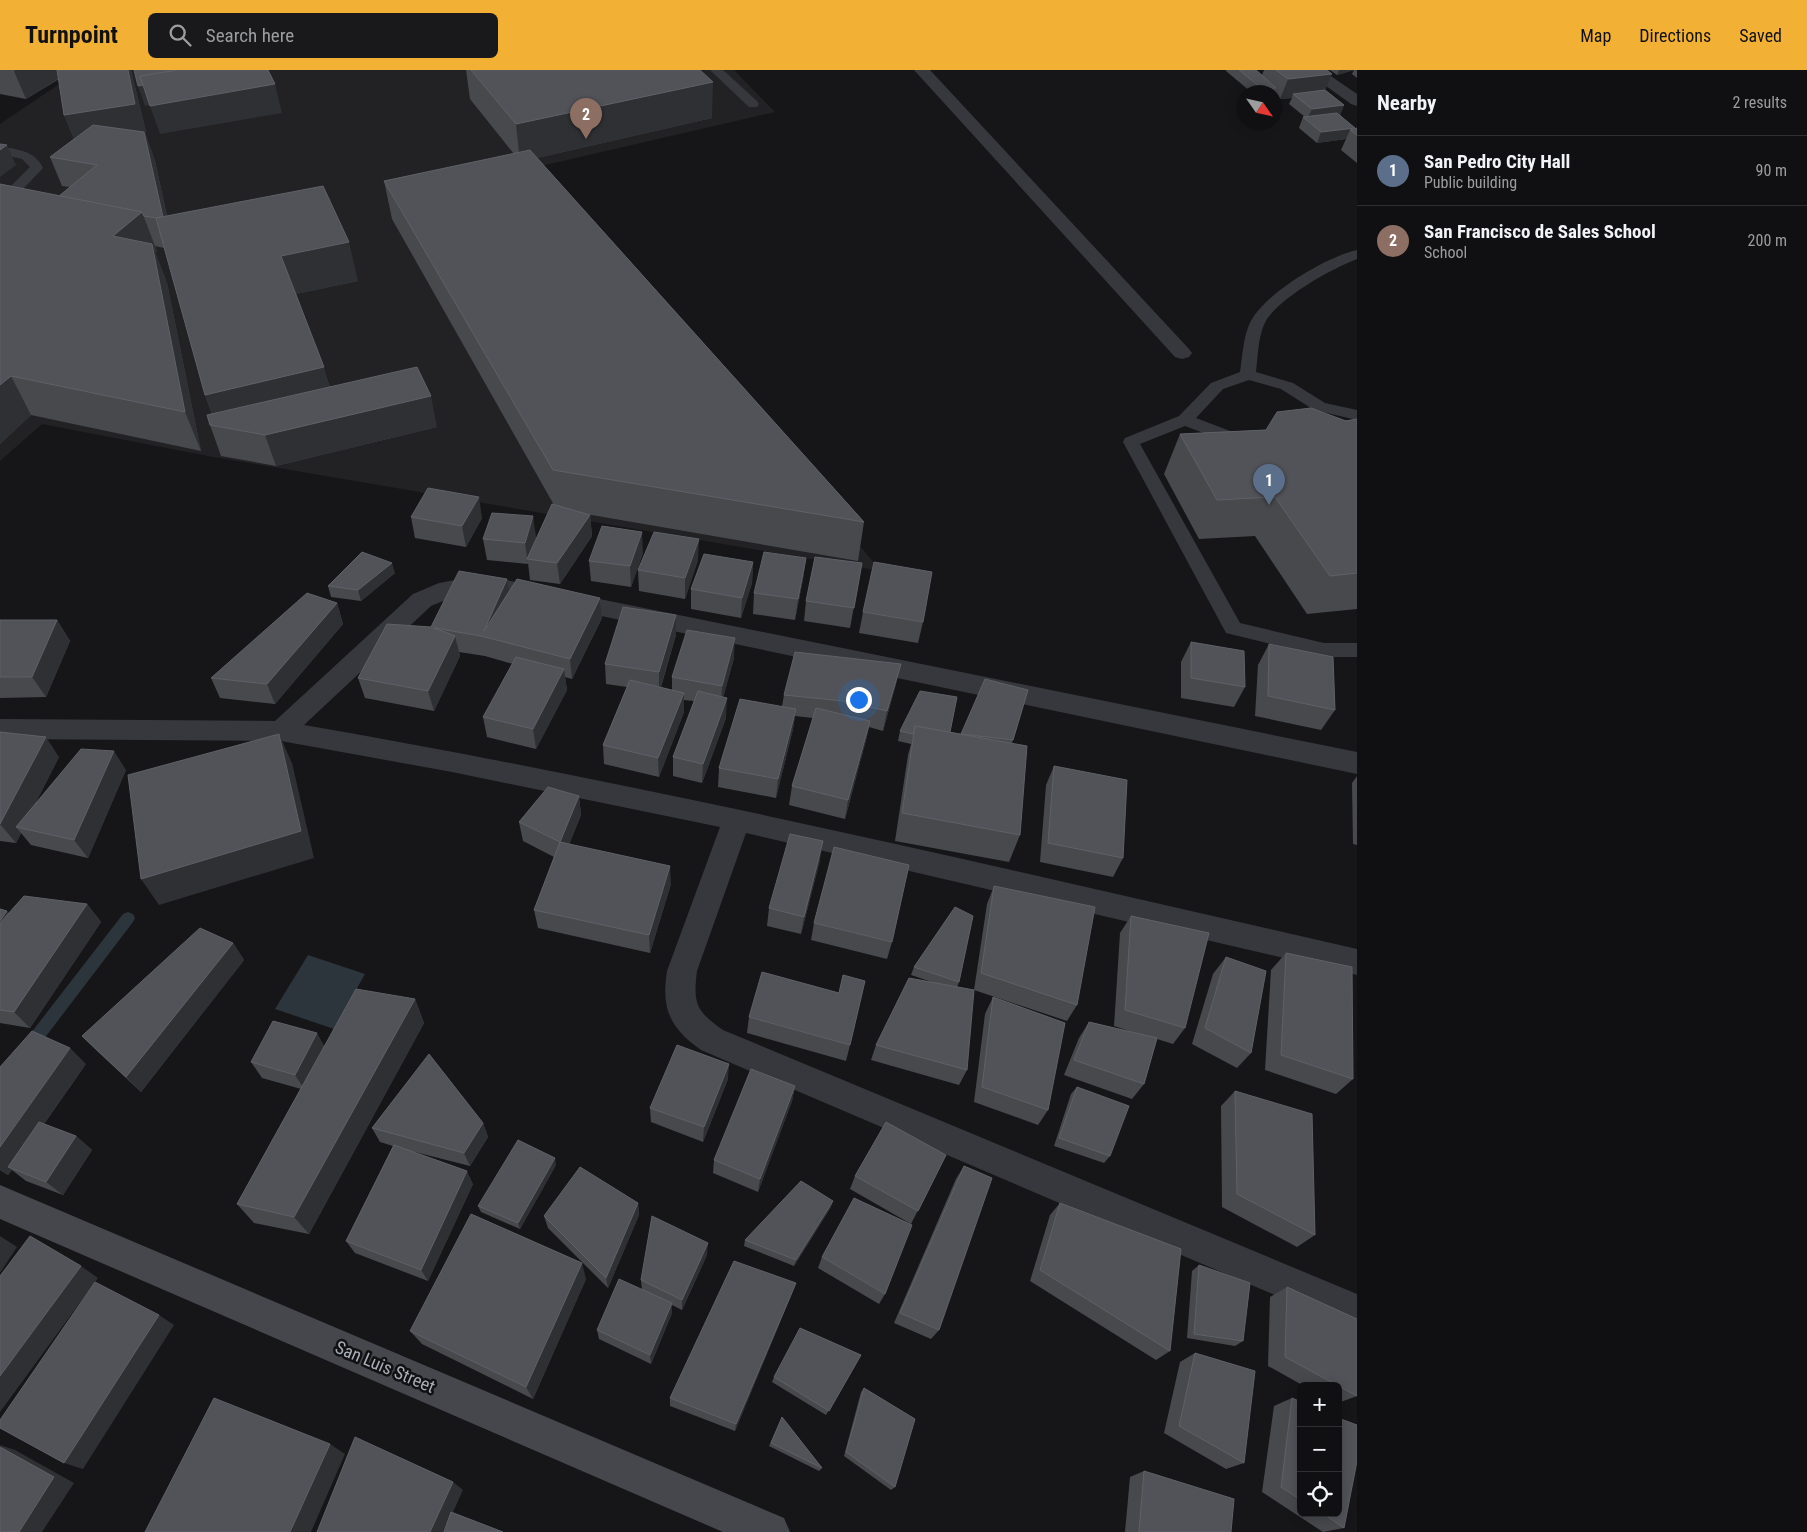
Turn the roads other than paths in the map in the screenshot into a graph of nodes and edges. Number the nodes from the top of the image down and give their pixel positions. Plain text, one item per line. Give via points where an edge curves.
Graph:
1 (716, 70) edge
2 (922, 70) edge
3 (1312, 70) edge
4 (1357, 101) edge
5 (753, 104) dead end
6 (0, 150) edge
7 (0, 205) edge
8 (1357, 254) edge
9 (1182, 353) dead end
10 (1248, 375) junction
11 (1357, 414) edge
12 (1185, 420) junction
13 (1256, 437) edge
14 (1357, 650) edge
15 (0, 729) edge
16 (280, 731) junction
17 (1357, 764) edge
18 (737, 819) junction
19 (1357, 962) edge
20 (0, 1202) edge
21 (1357, 1312) edge
22 (770, 1532) edge

1 - 5 lane
2 - 9 street
3 - 4 street
6 - 7 lane via 29,156 36,161 38,168
8 - 10 lane via 1334,263 1294,287 1260,318 1252,342
10 - 11 lane via 1287,386 1318,415
10 - 12 lane via 1217,386
12 - 13 lane via 1236,439
12 - 14 lane via 1131,442 1233,628 1324,650
15 - 16 street
16 - 17 street via 422,600 437,592 469,584 490,585
16 - 18 street via 452,761
18 - 19 street
18 - 21 street via 682,971 678,994 683,1014 695,1028 712,1040
20 - 22 street, San Luis Street

